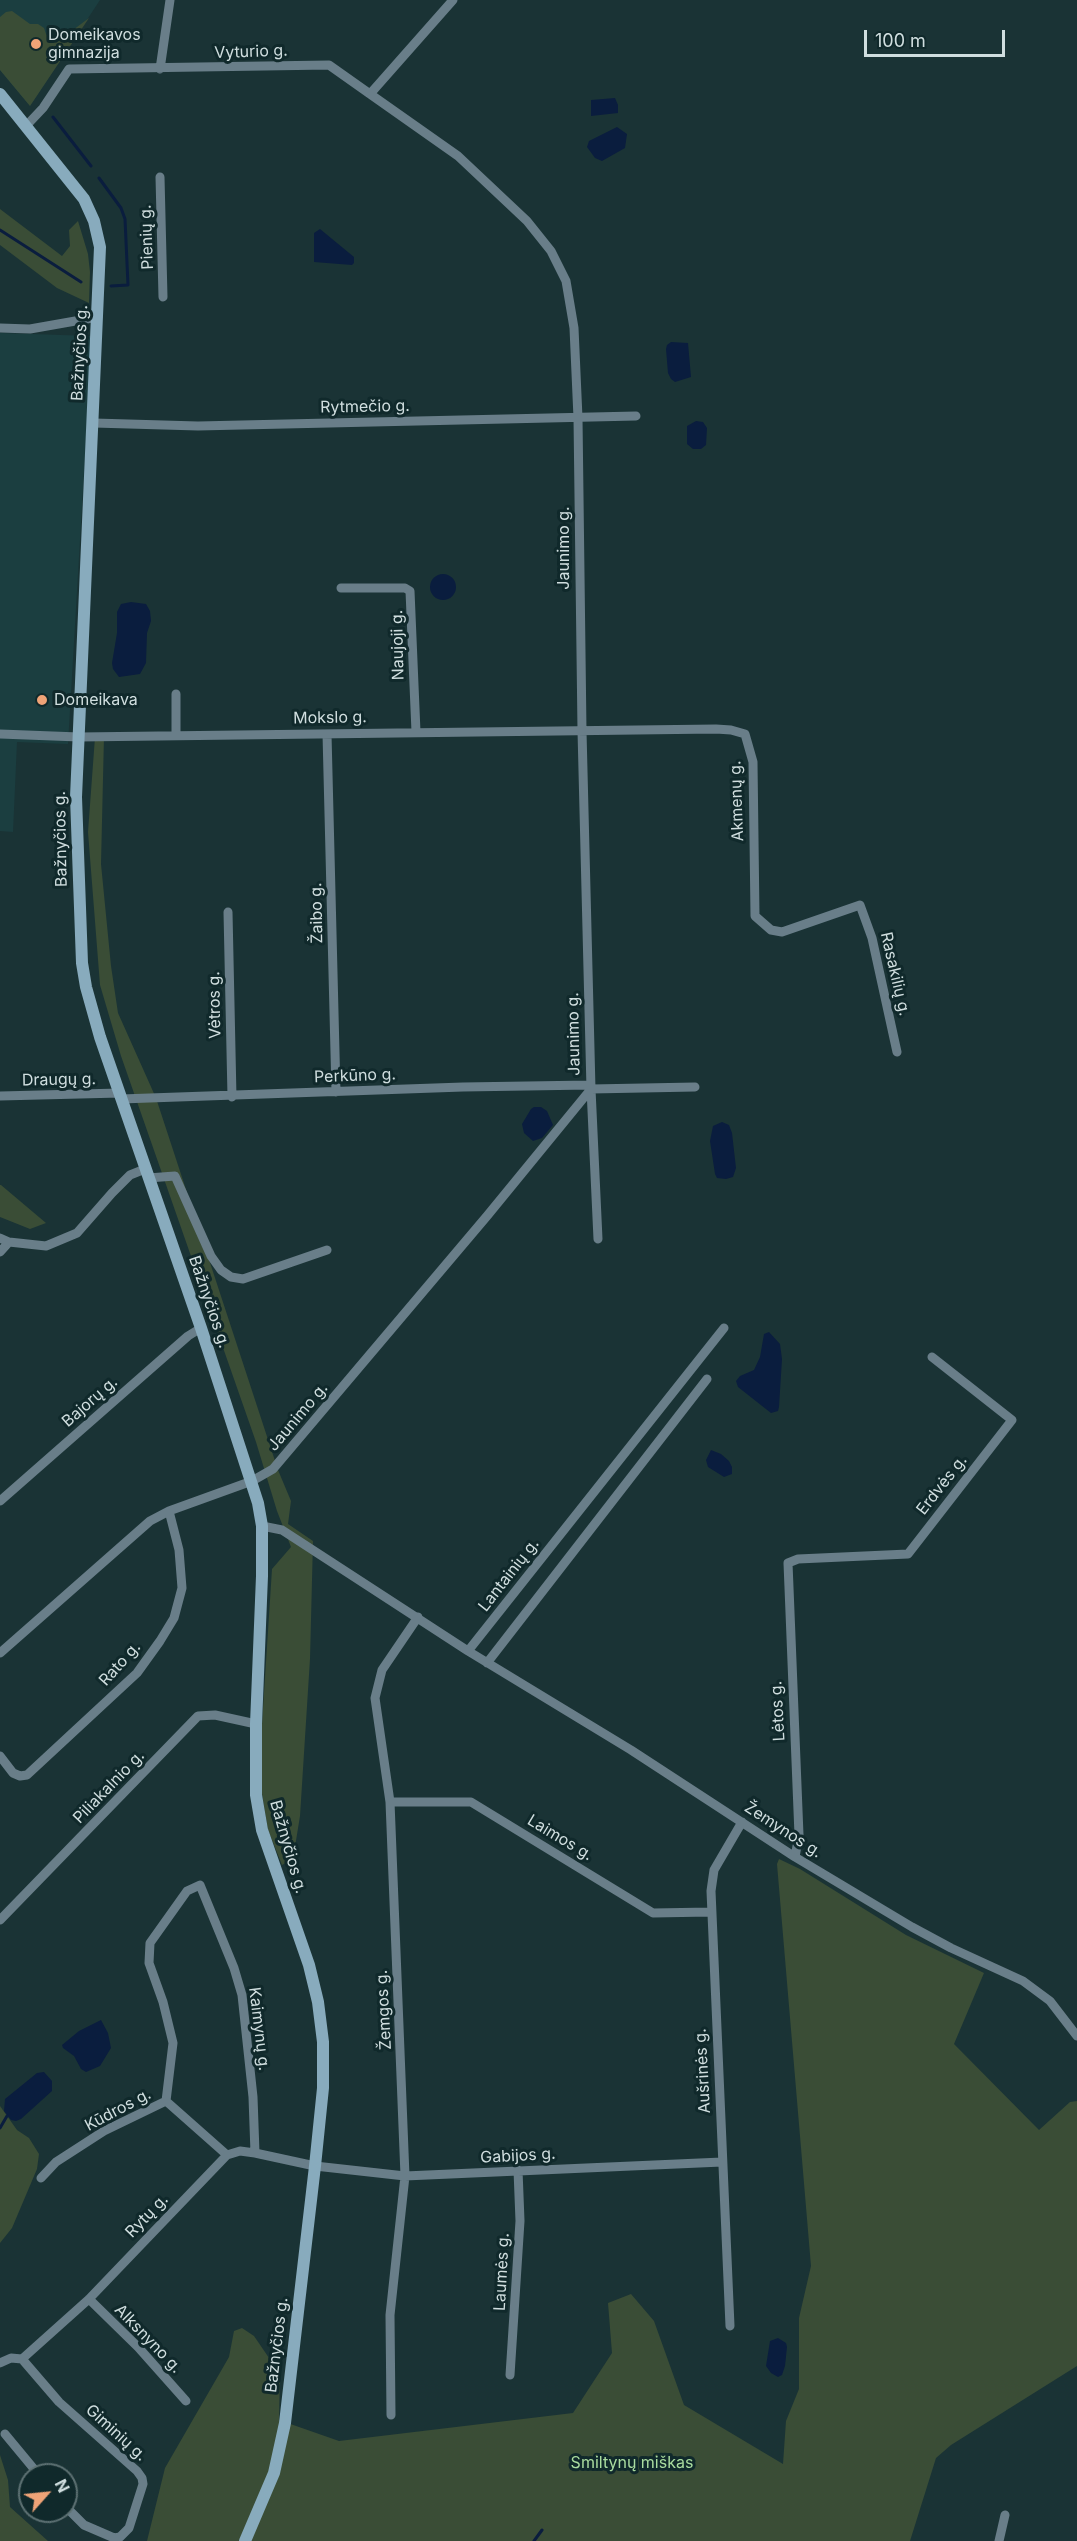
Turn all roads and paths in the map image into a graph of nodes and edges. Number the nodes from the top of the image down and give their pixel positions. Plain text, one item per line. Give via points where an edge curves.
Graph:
1 (170, 0) edge
2 (453, 0) edge
3 (160, 69) junction
4 (0, 94) edge
5 (370, 94) junction
6 (26, 126) junction
7 (160, 177) dead end
8 (164, 297) dead end
9 (98, 317) junction
10 (0, 328) edge
11 (636, 416) dead end
12 (578, 418) junction
13 (93, 423) junction
14 (341, 588) dead end
15 (176, 694) dead end
16 (582, 731) junction
17 (416, 732) junction
18 (0, 734) edge
19 (327, 734) junction
20 (176, 735) junction
21 (79, 737) junction
22 (860, 905) joint
23 (228, 912) dead end
24 (897, 1052) dead end
25 (591, 1087) junction
26 (695, 1088) dead end
27 (336, 1092) junction
28 (0, 1096) edge
29 (121, 1096) junction
30 (232, 1097) junction
31 (147, 1173) junction
32 (598, 1239) dead end
33 (4, 1240) edge
34 (327, 1250) dead end
35 (0, 1252) edge
36 (201, 1328) junction
37 (724, 1328) dead end
38 (932, 1357) dead end
39 (708, 1378) dead end
40 (252, 1481) junction
41 (0, 1501) edge
42 (169, 1511) junction
43 (262, 1526) junction
44 (788, 1563) joint
45 (418, 1617) junction
46 (468, 1650) junction
47 (0, 1653) edge
48 (487, 1663) junction
49 (256, 1724) junction
50 (0, 1756) edge
51 (390, 1802) junction
52 (742, 1822) junction
53 (795, 1857) junction
54 (710, 1912) junction
55 (170, 1913) joint
56 (0, 1920) edge
57 (1077, 2036) edge
58 (166, 2102) junction
59 (255, 2153) junction
60 (227, 2155) junction
61 (722, 2162) junction
62 (315, 2166) junction
63 (518, 2170) junction
64 (405, 2176) junction
65 (41, 2178) dead end
66 (88, 2299) junction
67 (730, 2326) dead end
68 (22, 2359) junction
69 (0, 2363) edge
70 (510, 2374) dead end
71 (186, 2401) dead end
72 (391, 2415) dead end
73 (5, 2434) dead end
74 (29, 2463) edge
75 (1005, 2515) dead end
76 (78, 2519) edge
77 (245, 2541) edge
78 (999, 2541) edge

1 - 3 street
2 - 5 street
3 - 5 street, Vyturio g. via 329,65
3 - 6 street, Vyturio g. via 69,69
4 - 6 main road, Bažnyčios g.
5 - 12 street, Jaunimo g. via 458,156 527,221 551,251 566,282 574,328
6 - 9 main road, Bažnyčios g. via 72,182 94,221 101,255
7 - 8 street, Pienių g.
9 - 10 street via 30,329
9 - 13 main road, Bažnyčios g.
11 - 12 street, Rytmečio g.
12 - 13 street, Rytmečio g. via 198,426
12 - 16 street, Jaunimo g.
13 - 21 main road, Bažnyčios g.
14 - 17 street, Naujoji g. via 410,591
15 - 20 street
16 - 17 street, Mokslo g.
16 - 22 street, Akmenų g. via 716,729 745,734 753,762 755,916 771,930 782,932
16 - 25 street, Jaunimo g.
17 - 19 street, Mokslo g.
18 - 21 street, Mokslo g.
19 - 20 street, Mokslo g.
19 - 27 street, Žaibo g.
20 - 21 street, Mokslo g.
21 - 29 main road, Bažnyčios g. via 76,808 82,963 92,1011
22 - 24 street, Rasakilių g. via 872,938
23 - 30 street, Vėtros g.
25 - 26 street, Perkūno g.
25 - 27 street, Perkūno g.
25 - 32 street, Jaunimo g.
25 - 40 street, Jaunimo g. via 282,1460
27 - 30 street, Perkūno g.
28 - 29 street, Draugų g.
29 - 30 street, Perkūno g.
29 - 31 main road, Bažnyčios g.
31 - 33 street via 130,1175 77,1233 46,1246
31 - 34 street via 175,1176 211,1256 231,1277 243,1279
31 - 36 main road, Bažnyčios g.
33 - 35 street
36 - 40 main road, Bažnyčios g.
36 - 41 street, Bajorų g.
37 - 46 street, Lantainių g.
38 - 44 street, Erdvės g. via 1012,1419 908,1554 798,1559
39 - 48 street
40 - 42 street
40 - 43 main road, Bažnyčios g.
42 - 47 street via 135,1532
42 - 50 street, Rato g. via 179,1550 182,1588 174,1618 160,1641 137,1673 27,1775 13,1773
43 - 45 street via 282,1530
43 - 49 main road, Bažnyčios g.
44 - 53 street, Lėtos g. via 799,1835
45 - 46 street
45 - 51 street, Žemgos g. via 382,1670 375,1698
46 - 48 street, Žemynos g.
48 - 52 street, Žemynos g.
49 - 56 street, Piliakalnio g. via 215,1715 198,1716
49 - 62 main road, Bažnyčios g. via 256,1795 262,1830 309,1965 324,2042
51 - 54 street, Laimos g. via 471,1802 653,1913
51 - 64 street, Žemgos g.
52 - 53 street, Žemynos g.
52 - 54 street, Aušrinės g. via 714,1870
53 - 57 street, Žemynos g. via 912,1927 1038,1990
54 - 61 street, Aušrinės g.
55 - 58 street, Kūdros g. via 150,1943 149,1963 173,2043
55 - 59 street, Kaimynų g. via 187,1891 200,1885 234,1968 242,1995
58 - 60 street
58 - 65 street, Kūdros g. via 104,2131 56,2162
59 - 60 street via 240,2151
59 - 62 street
60 - 66 street, Rytų g.
61 - 63 street, Gabijos g.
61 - 67 street, Aušrinės g.
62 - 64 street, Gabijos g.
62 - 77 main road, Bažnyčios g. via 282,2440 274,2473
63 - 64 street, Gabijos g.
63 - 70 street, Laumės g. via 520,2222
64 - 72 street, Žemgos g. via 390,2315
66 - 68 street, Rytų g.
66 - 71 street, Alksnyno g.
68 - 69 street
68 - 76 street, Giminių g. via 59,2402 142,2478 129,2528 120,2537 114,2538
73 - 74 street
75 - 78 street

